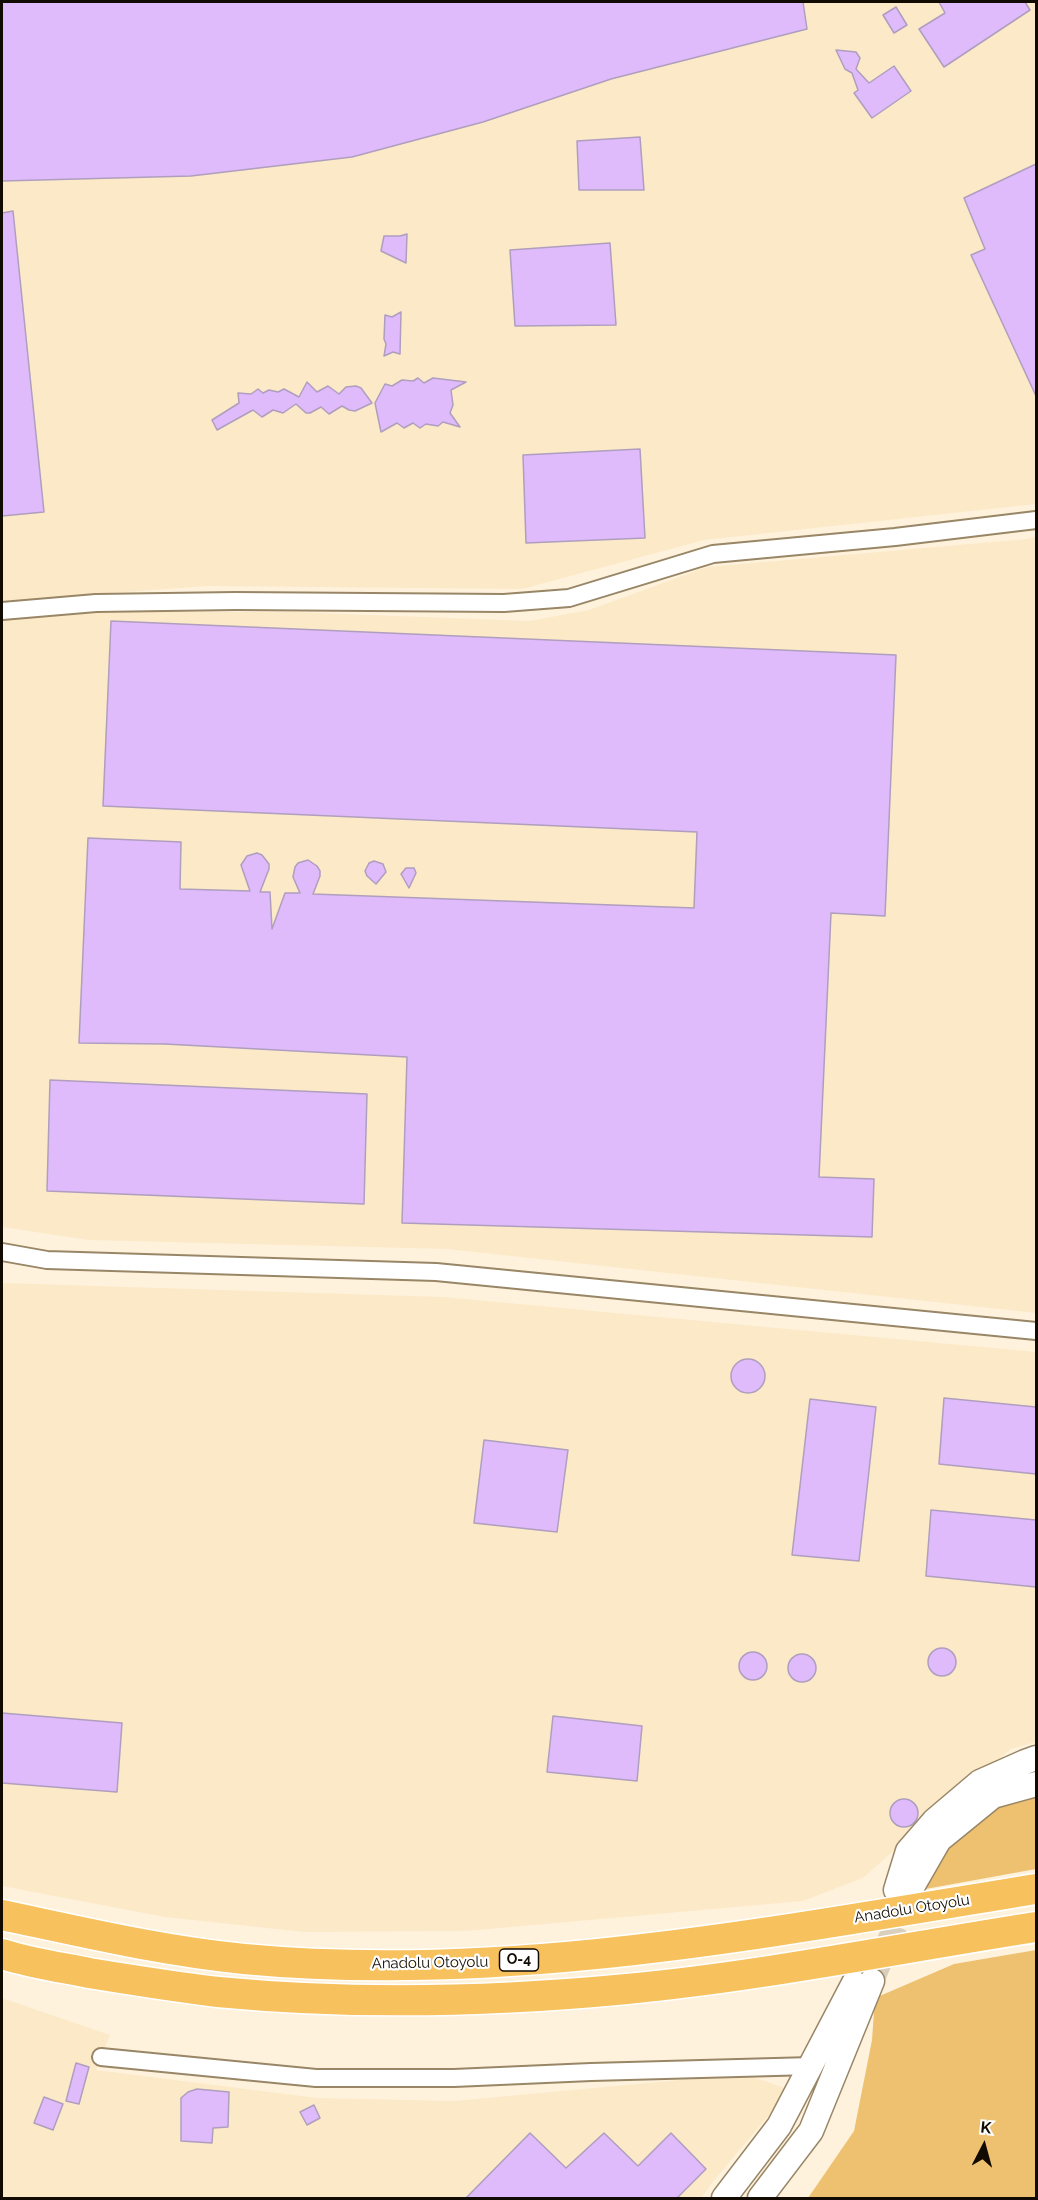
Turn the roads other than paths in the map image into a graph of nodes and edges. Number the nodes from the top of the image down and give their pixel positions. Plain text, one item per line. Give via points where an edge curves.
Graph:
1 (1036, 520) edge
2 (2, 611) edge
3 (2, 1252) edge
4 (1036, 1331) edge
5 (1036, 1758) edge
6 (1036, 1784) edge
7 (1036, 1889) edge
8 (2, 1915) edge
9 (1036, 1927) edge
10 (2, 1954) edge
11 (101, 2057) dead end
12 (812, 2066) junction
13 (724, 2199) edge
14 (760, 2199) edge

1 - 2 street via 713,554 570,598 504,603 107,603
3 - 4 street via 47,1260 436,1272
5 - 6 main road via 980,1782 934,1821 908,1851 904,1888 939,1840 993,1796
7 - 8 highway, Anadolu Otoyolu / O-4 via 731,1939 559,1958 450,1964 244,1959 141,1944
9 - 10 highway via 628,1989 427,2001 291,1999 166,1987
11 - 12 street via 327,2078 454,2078
12 - 13 main road via 779,2126
12 - 14 main road via 863,1982 812,2131

